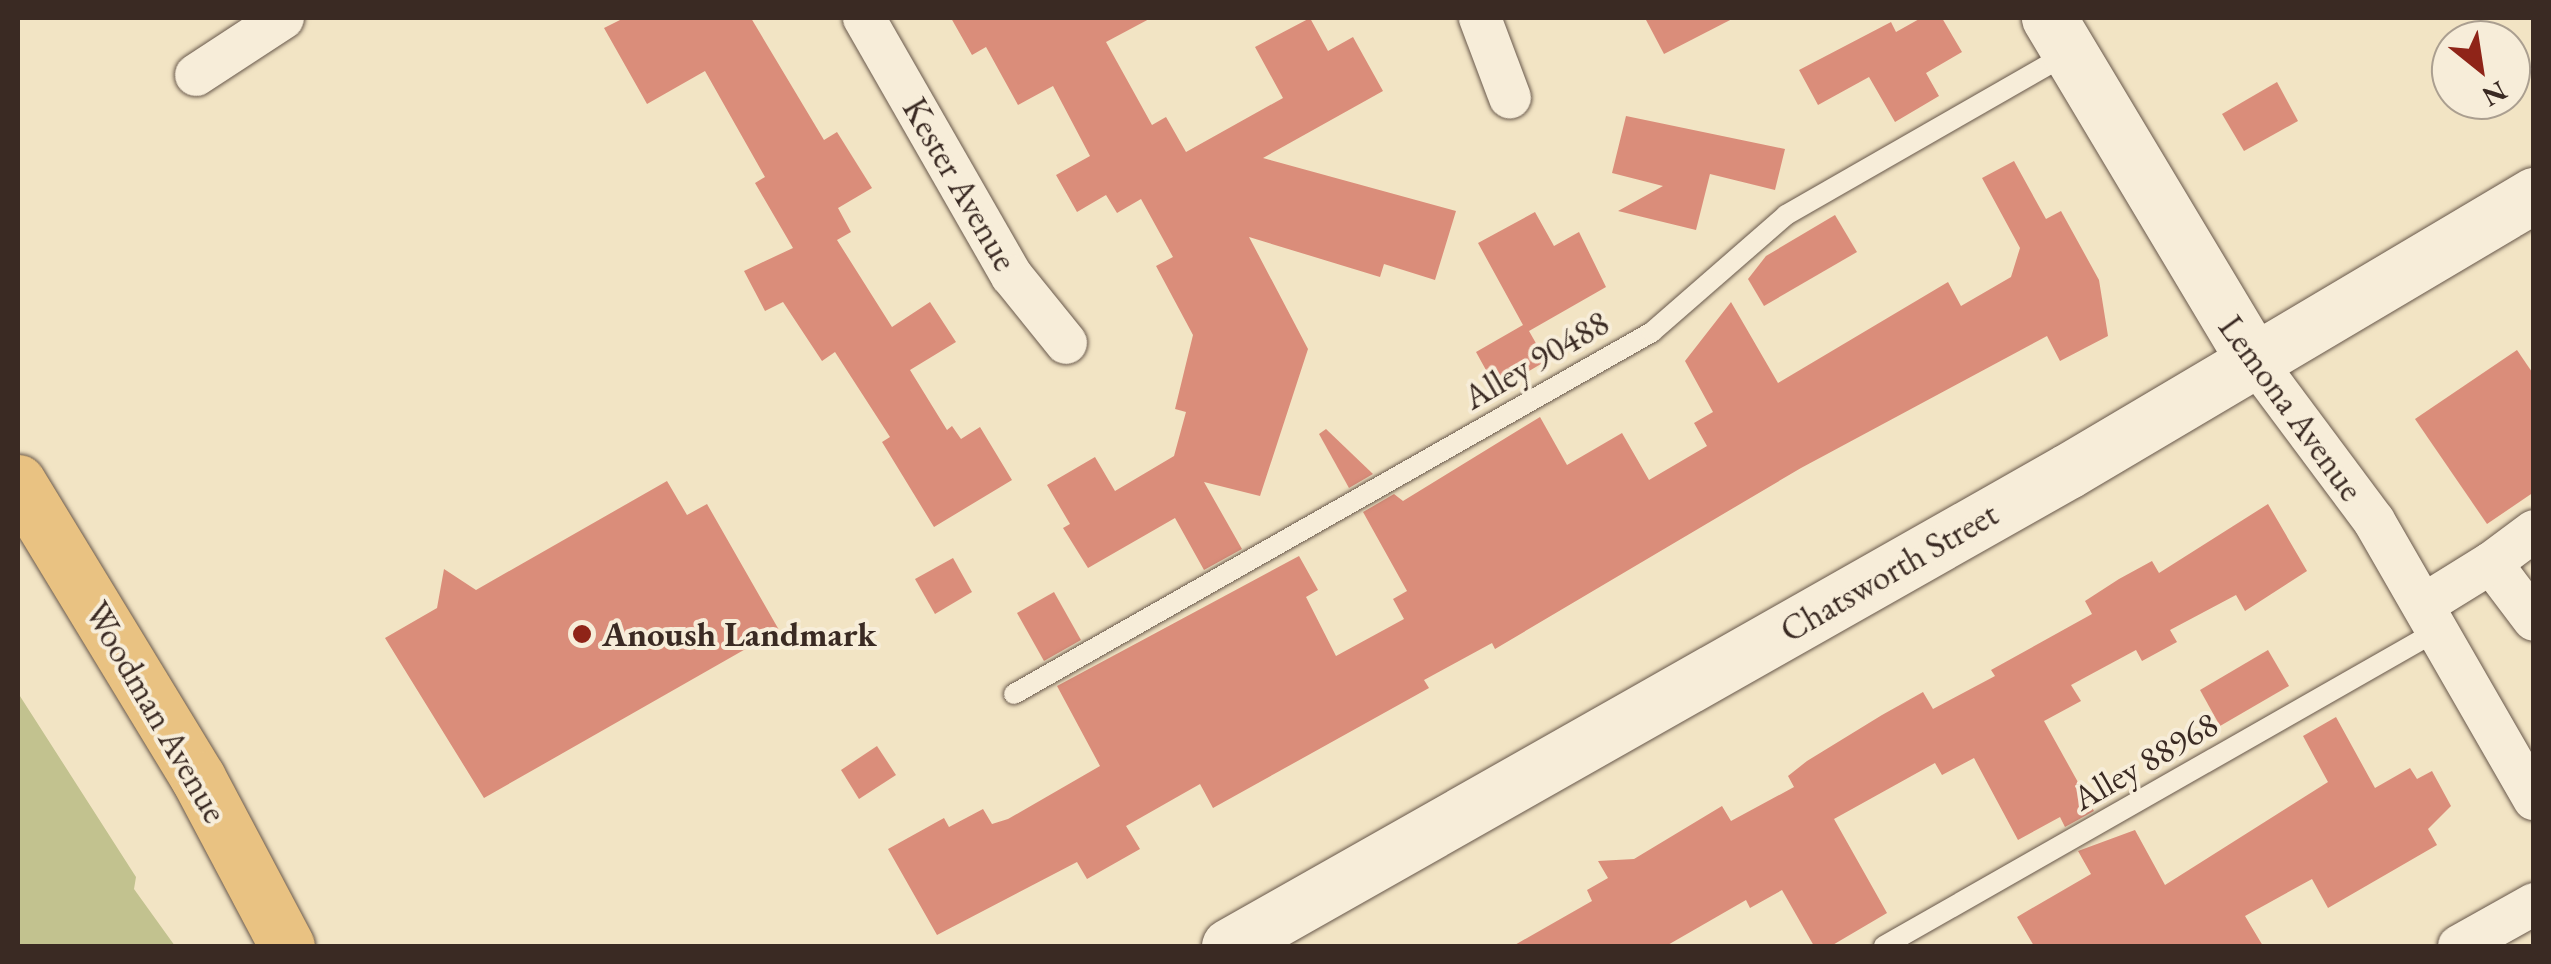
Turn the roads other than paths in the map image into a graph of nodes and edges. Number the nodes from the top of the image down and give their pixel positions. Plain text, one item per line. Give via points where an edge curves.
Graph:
1 (283, 18) edge
2 (864, 18) edge
3 (1480, 18) edge
4 (2059, 36) edge
5 (196, 75) dead end
6 (1510, 98) dead end
7 (2534, 195) edge
8 (1066, 343) dead end
9 (2254, 360) junction
10 (18, 482) edge
11 (2534, 531) edge
12 (2492, 563) junction
13 (2430, 618) junction
14 (2534, 620) edge
15 (1014, 694) dead end
16 (2534, 799) edge
17 (2534, 904) edge
18 (1234, 945) edge
19 (288, 946) edge
20 (1884, 946) edge
21 (2458, 946) edge

1 - 5 street
2 - 8 street, Kester Avenue via 1012,276
3 - 6 street
4 - 9 main road, Lemona Avenue
4 - 15 lane, Alley 90488 via 1786,216 1652,332
7 - 9 main road, Chatsworth Street
9 - 13 street, Lemona Avenue via 2374,521
9 - 18 main road, Chatsworth Street
10 - 19 main road, Woodman Avenue via 198,778
11 - 12 street
12 - 13 street
12 - 14 street
13 - 16 street, Lemona Avenue
13 - 20 lane, Alley 88968
17 - 21 street

